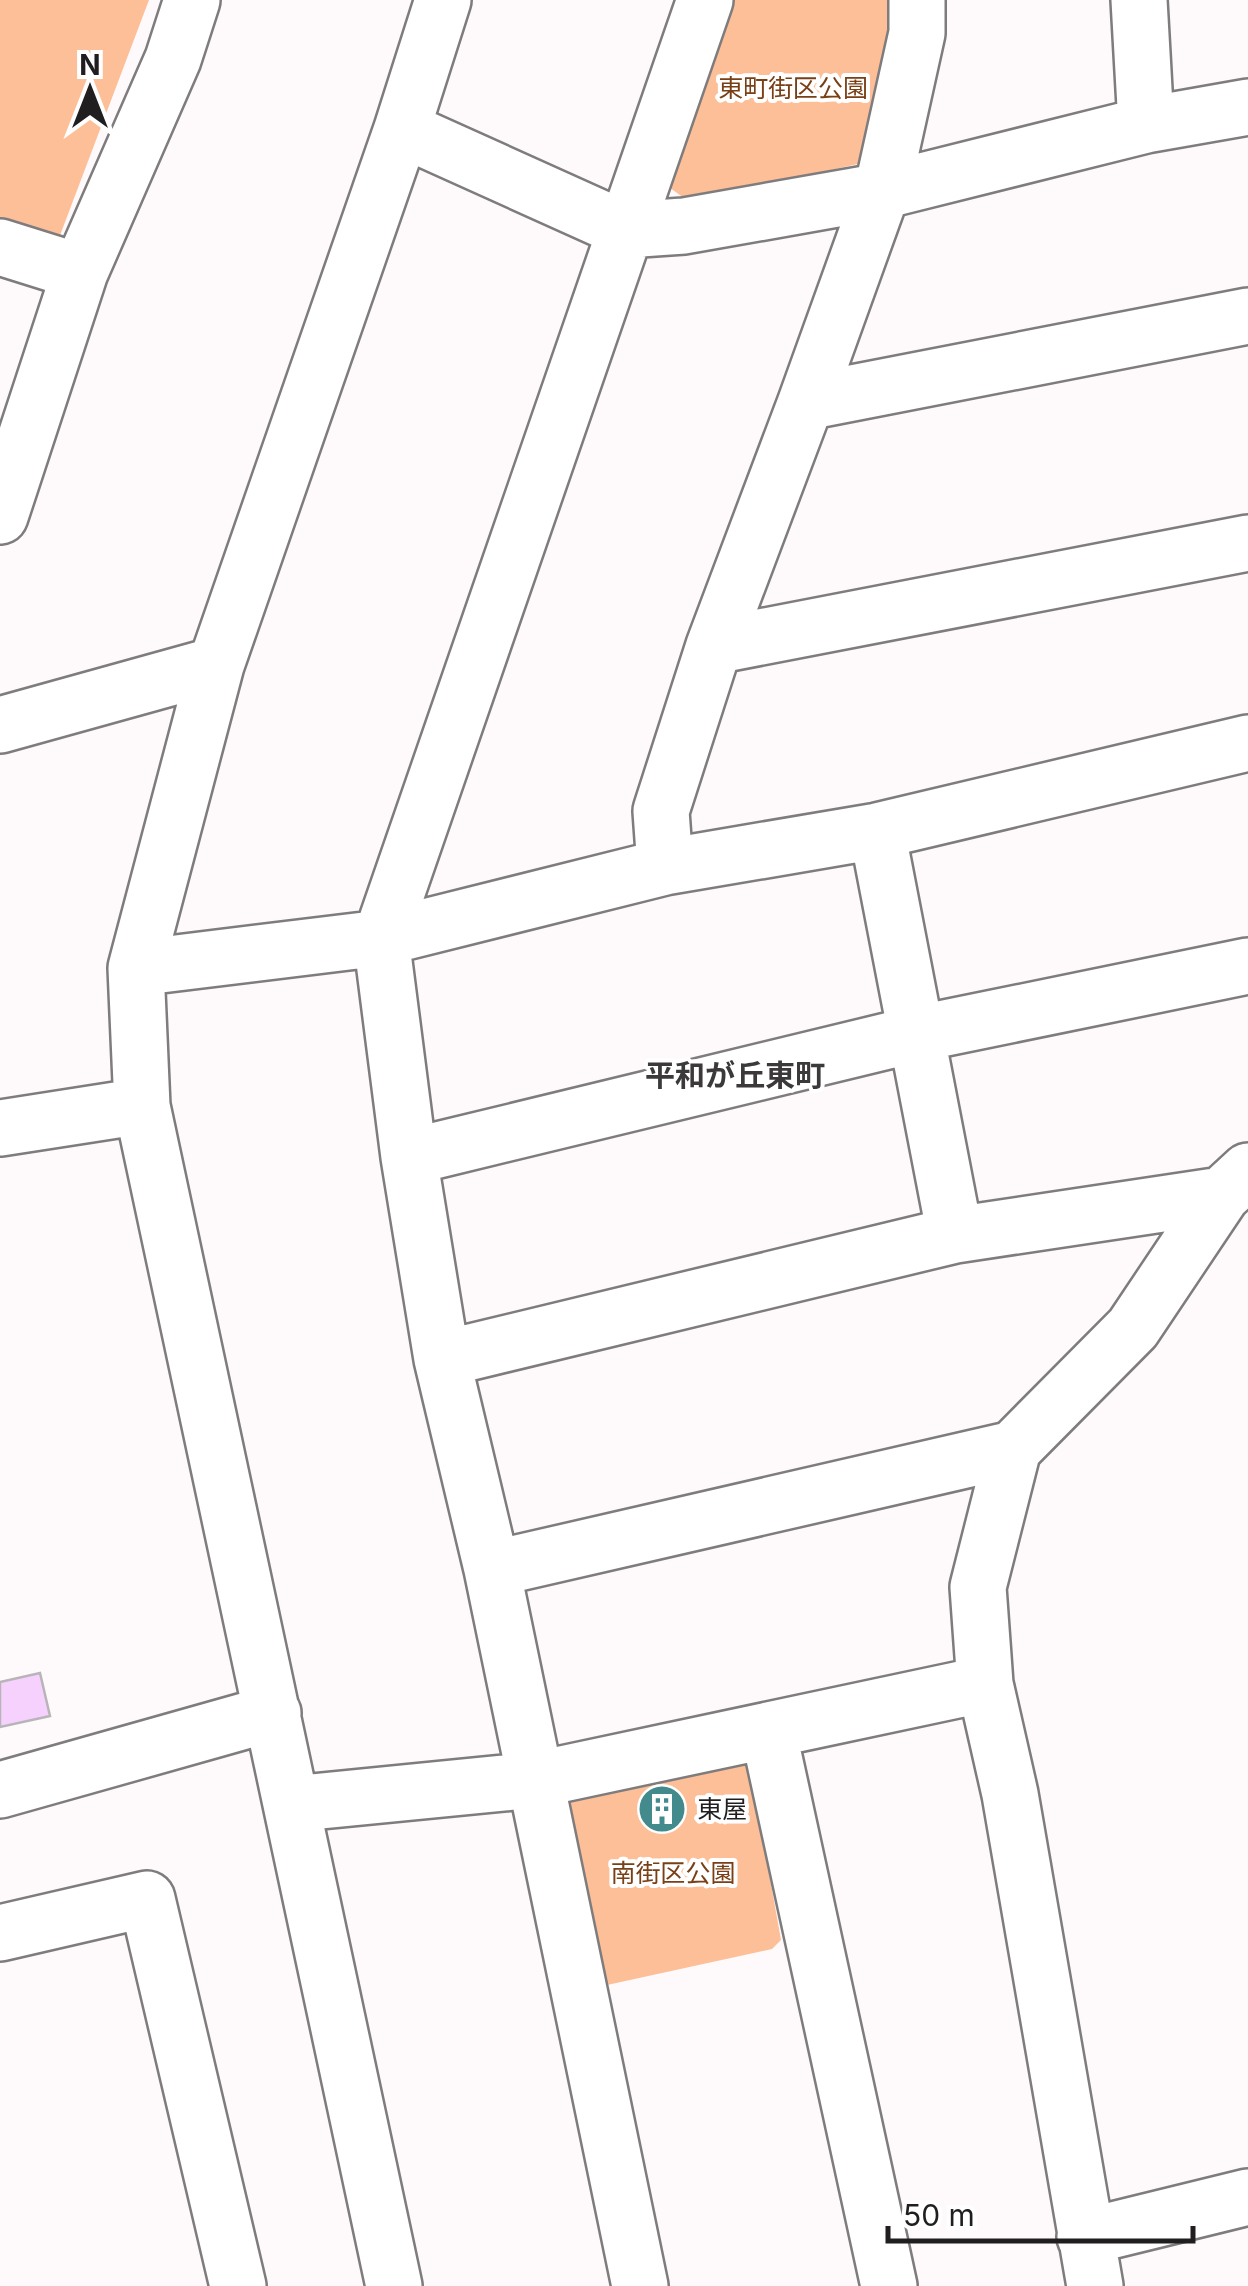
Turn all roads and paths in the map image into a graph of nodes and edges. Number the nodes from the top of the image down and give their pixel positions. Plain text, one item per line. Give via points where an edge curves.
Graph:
1 (192, 0) edge
2 (443, 0) edge
3 (705, 0) edge
4 (917, 0) edge
5 (1140, 0) edge
6 (1248, 108) edge
7 (1146, 125) junction
8 (402, 129) junction
9 (882, 190) junction
10 (626, 230) junction
11 (0, 247) edge
12 (80, 272) junction
13 (1248, 316) edge
14 (806, 402) junction
15 (0, 516) edge
16 (1248, 542) edge
17 (714, 646) junction
18 (216, 665) junction
19 (0, 725) edge
20 (1248, 743) edge
21 (877, 830) junction
22 (665, 867) junction
23 (381, 938) junction
24 (1248, 966) edge
25 (136, 968) junction
26 (916, 1034) junction
27 (142, 1106) junction
28 (0, 1128) edge
29 (409, 1157) junction
30 (1235, 1183) edge
31 (954, 1235) junction
32 (442, 1359) junction
33 (1012, 1449) junction
34 (492, 1569) junction
35 (985, 1684) junction
36 (273, 1713) junction
37 (768, 1730) junction
38 (534, 1780) junction
39 (0, 1790) edge
40 (291, 1804) junction
41 (0, 1933) edge
42 (1248, 2197) edge
43 (1090, 2261) edge
44 (238, 2286) edge
45 (394, 2286) edge
46 (640, 2286) edge
47 (889, 2286) edge

1 - 12 street
2 - 8 street
3 - 10 street
4 - 9 street via 917,33
5 - 7 street
6 - 7 street
7 - 9 street
8 - 10 street
8 - 18 street
9 - 10 street via 684,226
9 - 14 street
10 - 23 street
11 - 12 street
12 - 15 street
13 - 14 street
14 - 17 street
16 - 17 street
17 - 22 street via 661,811
18 - 19 street
18 - 25 street
20 - 21 street
21 - 22 street
21 - 26 street
22 - 23 street
23 - 25 street
23 - 29 street
24 - 26 street
25 - 27 street
26 - 29 street
26 - 31 street
27 - 28 street
27 - 36 street
29 - 32 street
30 - 31 street
30 - 33 street via 1133,1328
31 - 32 street
32 - 34 street
33 - 34 street
33 - 35 street via 978,1586
34 - 38 street
35 - 37 street
35 - 43 street
36 - 39 street
36 - 40 street
37 - 38 street
37 - 47 street
38 - 40 street
38 - 46 street
40 - 45 street
41 - 44 street via 147,1900
42 - 43 street

